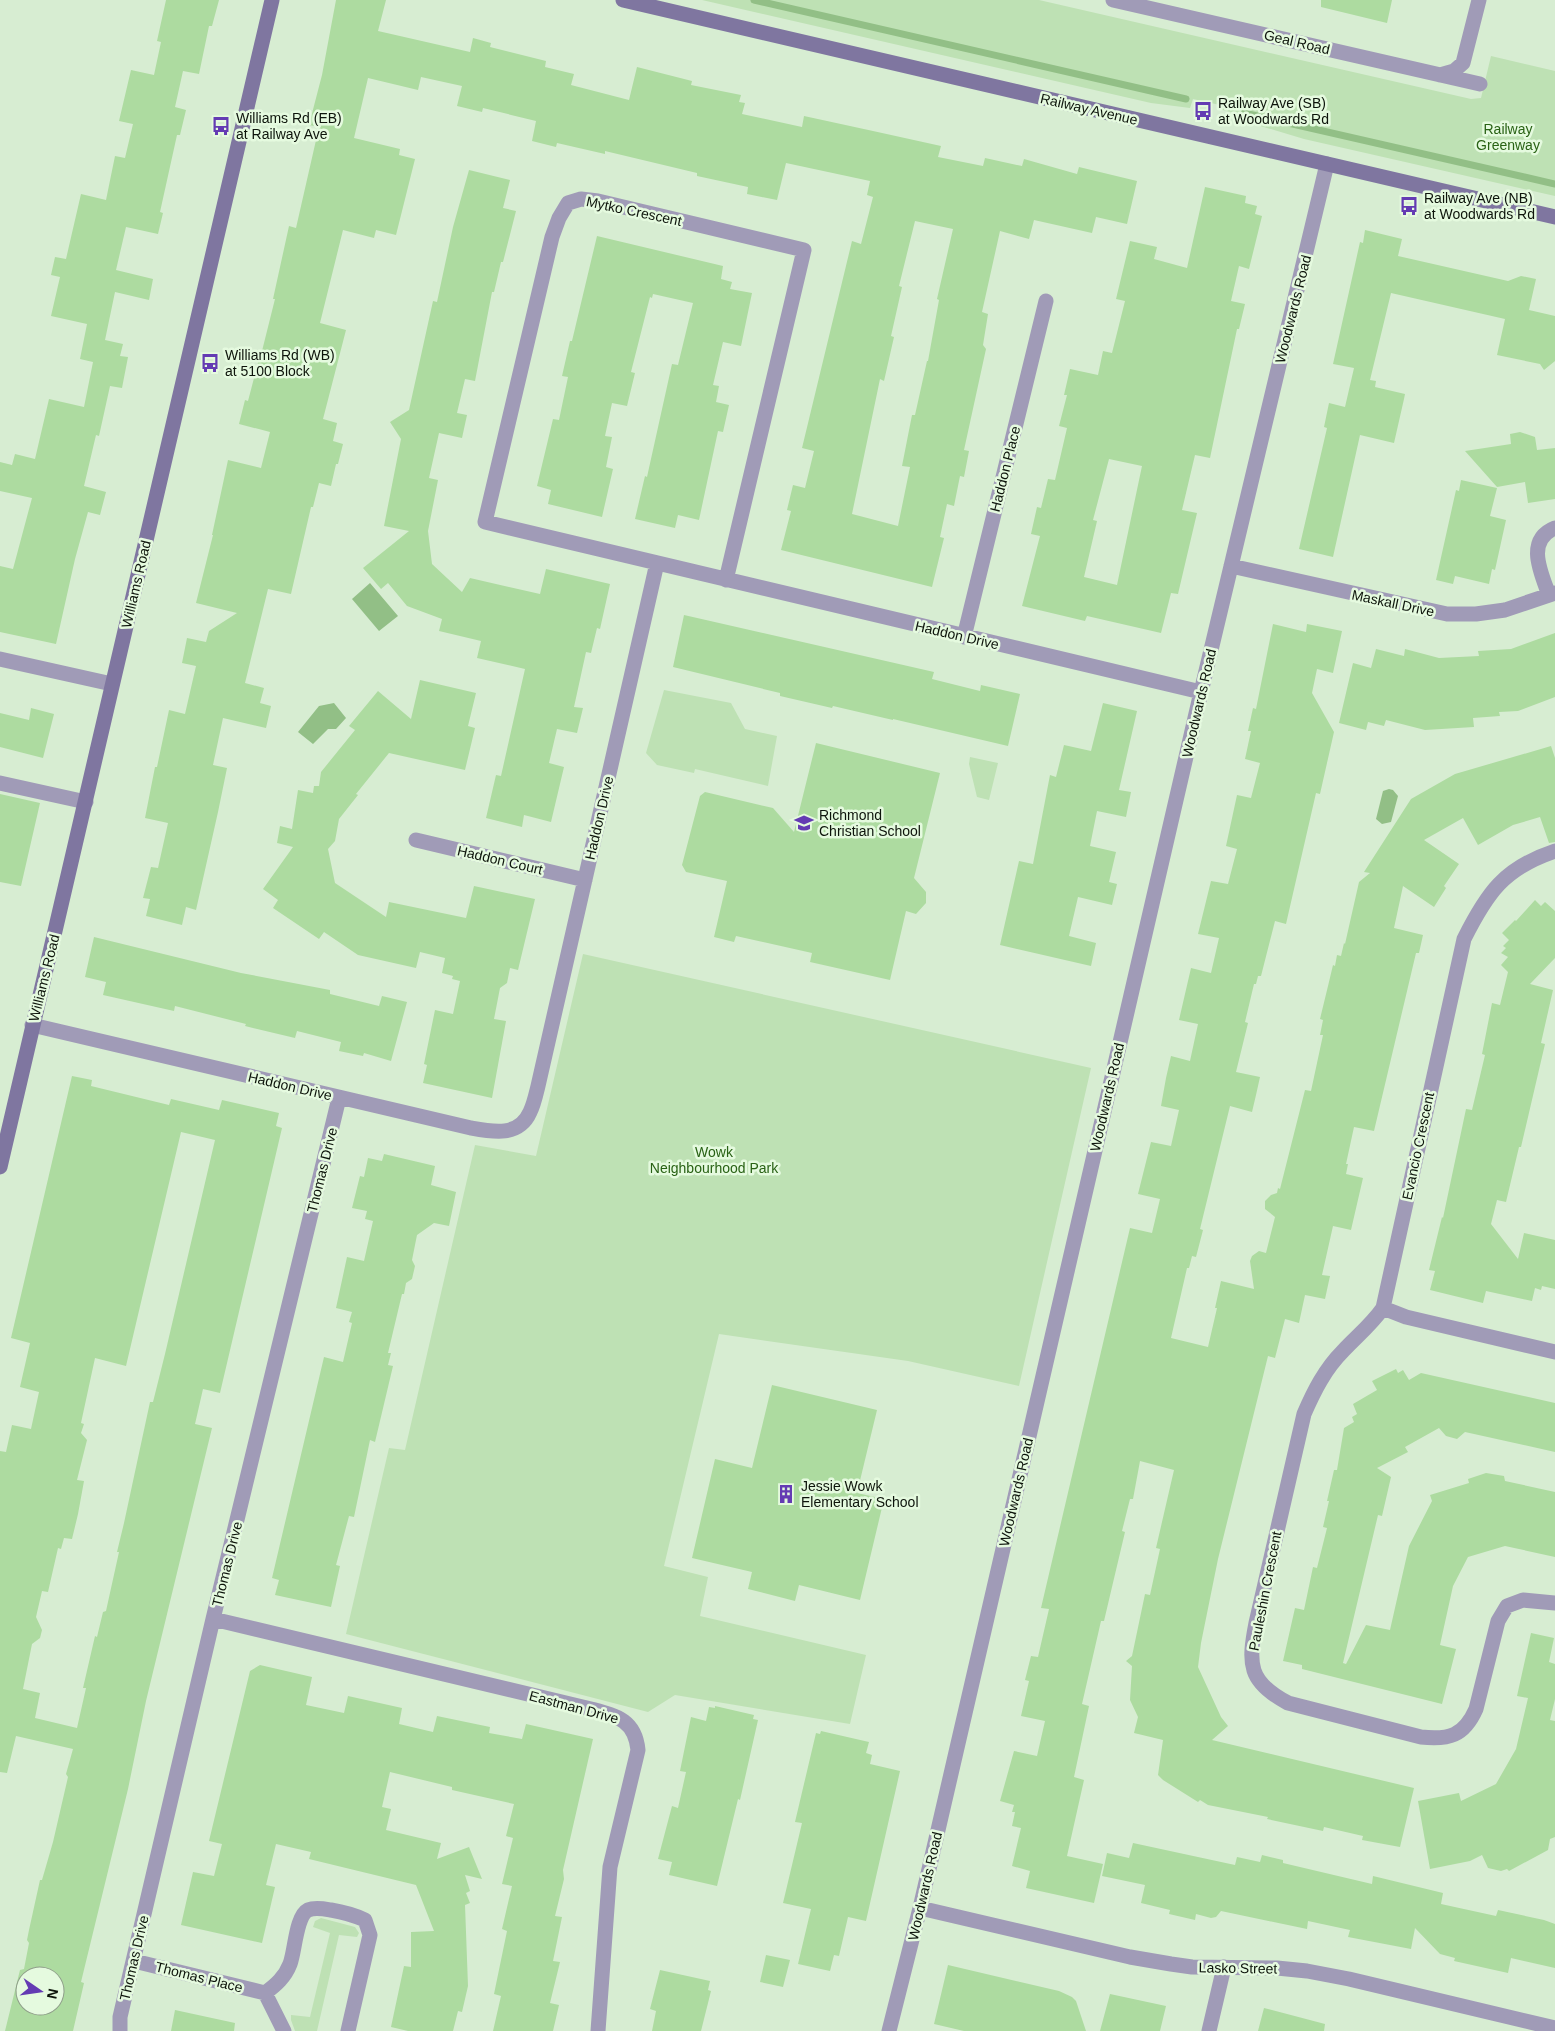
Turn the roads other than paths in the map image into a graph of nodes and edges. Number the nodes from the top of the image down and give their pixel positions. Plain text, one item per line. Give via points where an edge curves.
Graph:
1 (272, 0) edge
2 (623, 0) edge
3 (1113, 0) edge
4 (1479, 0) edge
5 (1440, 75) junction
6 (1480, 84) dead end
7 (1327, 164) junction
8 (1555, 216) edge
9 (1046, 301) dead end
10 (1555, 528) edge
11 (657, 563) junction
12 (1231, 566) junction
13 (726, 580) junction
14 (1552, 594) edge
15 (964, 637) junction
16 (0, 659) edge
17 (112, 684) junction
18 (1201, 692) junction
19 (0, 783) edge
20 (86, 802) junction
21 (416, 840) dead end
22 (1555, 852) edge
23 (585, 880) junction
24 (32, 1025) junction
25 (339, 1098) junction
26 (0, 1168) edge
27 (1382, 1308) junction
28 (1555, 1352) edge
29 (1555, 1603) edge
30 (214, 1619) junction
31 (920, 1908) junction
32 (134, 1961) junction
33 (1224, 1967) junction
34 (265, 1993) junction
35 (1555, 2028) edge
36 (120, 2031) edge
37 (284, 2031) edge
38 (348, 2031) edge
39 (598, 2031) edge
40 (889, 2031) edge
41 (1209, 2031) edge

1 - 17 street, Williams Road
2 - 7 street, Railway Avenue
3 - 5 street, Geal Road
4 - 5 street via 1463,63 1454,71
5 - 6 street, Geal Road
7 - 8 street, Railway Avenue
7 - 12 street, Woodwards Road
9 - 15 street, Haddon Place
10 - 14 street via 1545,534 1537,550 1540,568
11 - 13 street, Haddon Drive
11 - 13 street, Mytko Crescent via 485,522 552,238 558,218 568,203 581,199 804,250
11 - 23 street, Haddon Drive
12 - 14 street, Maskall Drive via 1448,614 1505,610
12 - 18 street, Woodwards Road
13 - 15 street, Haddon Drive
15 - 18 street, Haddon Drive
16 - 17 street
17 - 20 street, Williams Road
18 - 31 street, Woodwards Road
19 - 20 street
20 - 24 street, Williams Road
21 - 23 street, Haddon Court
22 - 27 street, Evancio Crescent via 1540,856 1516,870 1495,887 1464,939
23 - 25 street, Haddon Drive via 538,1086 530,1113 517,1128 496,1133
24 - 25 street, Haddon Drive
24 - 26 street, Williams Road
25 - 30 street, Thomas Drive
27 - 28 street via 1406,1317
27 - 29 street, Pauleshin Crescent via 1373,1322 1330,1366 1304,1414 1252,1641 1253,1671 1260,1684 1288,1703 1315,1712 1421,1737 1450,1737 1471,1721 1498,1621 1507,1606 1523,1600
30 - 32 street, Thomas Drive
30 - 39 street, Eastman Drive via 592,1709 626,1721 637,1737 638,1750 610,1867
31 - 33 street, Lasko Street via 1130,1957 1192,1967
31 - 40 street, Woodwards Road
32 - 34 street, Thomas Place
32 - 36 street, Thomas Drive via 120,2018
33 - 35 street, Lasko Street via 1307,1971
33 - 41 street
34 - 37 street
34 - 38 street via 285,1974 300,1924 308,1910 322,1909 357,1916 365,1920 370,1935

